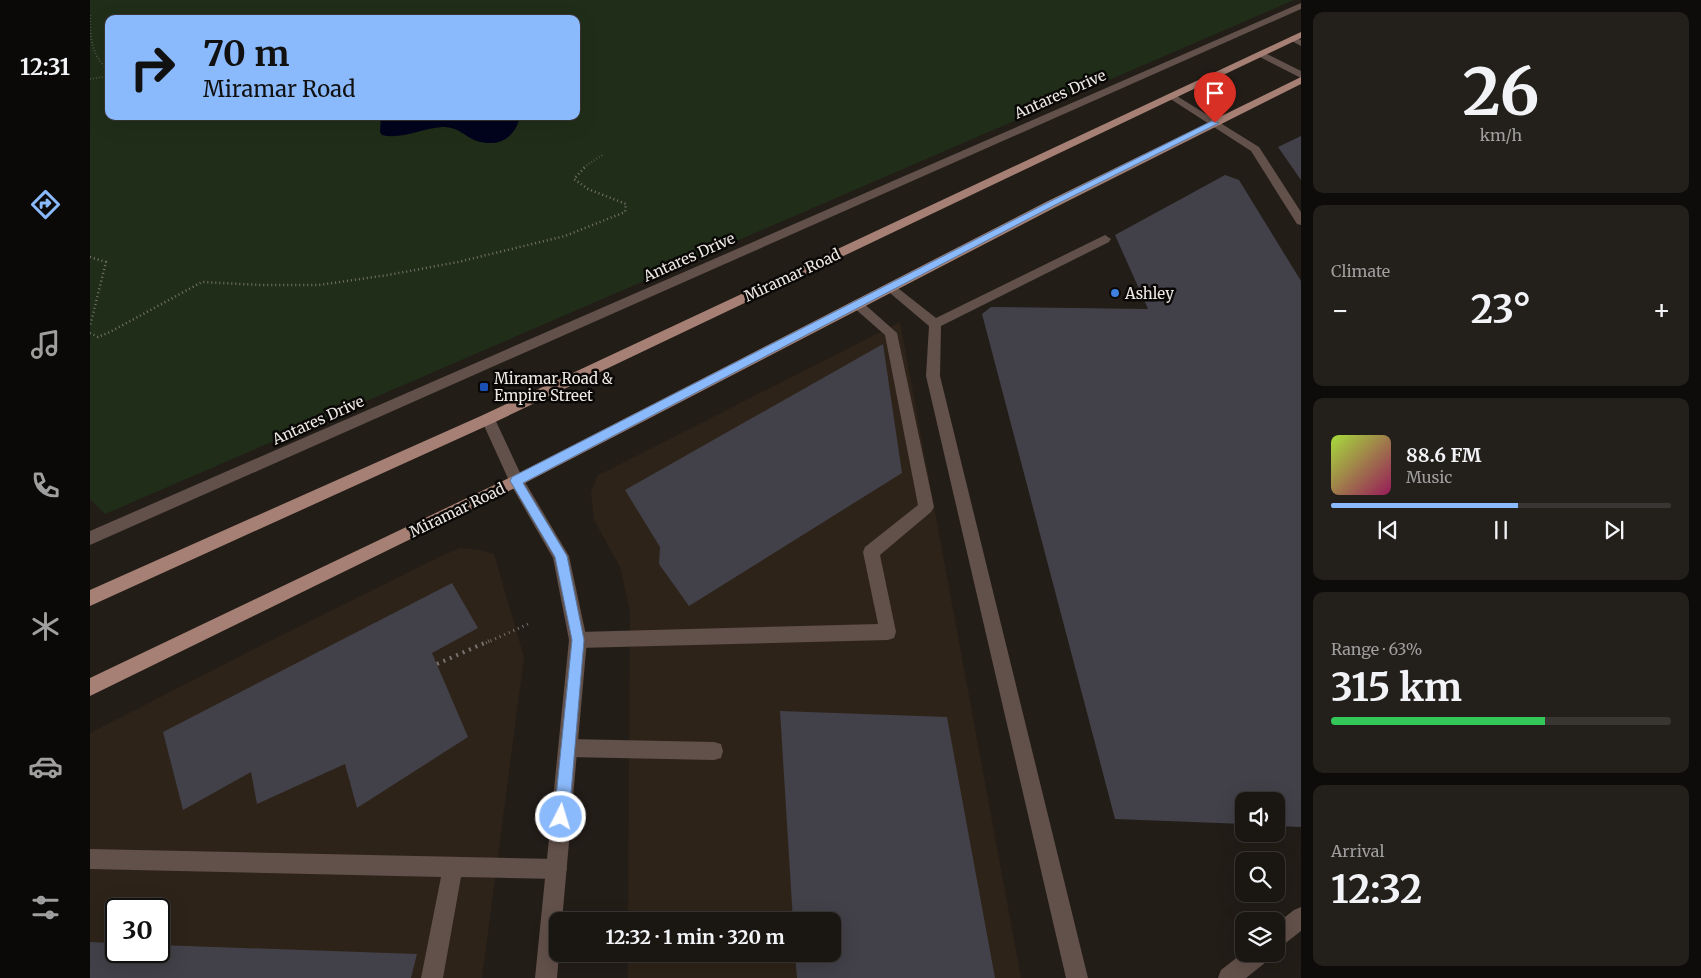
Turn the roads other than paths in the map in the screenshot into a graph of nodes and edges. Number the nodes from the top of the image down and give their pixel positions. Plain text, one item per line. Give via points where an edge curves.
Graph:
1 (1301, 6) edge
2 (1298, 39) edge
3 (1261, 54) junction
4 (1301, 75) edge
5 (1301, 80) edge
6 (1172, 96) junction
7 (1215, 123) junction
8 (1301, 221) edge
9 (1105, 239) dead end
10 (890, 288) junction
11 (858, 304) junction
12 (935, 324) junction
13 (488, 418) junction
14 (516, 481) junction
15 (98, 531) edge
16 (90, 538) edge
17 (90, 598) edge
18 (578, 640) junction
19 (90, 687) edge
20 (568, 748) junction
21 (714, 752) dead end
22 (90, 858) edge
23 (453, 866) junction
24 (557, 869) junction
25 (1301, 917) edge
26 (1285, 930) edge
27 (1248, 962) edge
28 (432, 978) edge
29 (546, 978) edge
30 (1077, 978) edge
31 (1229, 978) edge

1 - 15 street, Antares Drive
2 - 3 main road, Miramar Road
3 - 4 street
3 - 6 main road, Miramar Road
5 - 7 main road, Miramar Road
6 - 7 street
6 - 13 main road, Miramar Road
7 - 8 street via 1255,149
7 - 10 main road, Miramar Road
9 - 12 street
10 - 11 main road, Miramar Road
10 - 12 street
11 - 14 main road, Miramar Road
11 - 18 street via 890,333 926,507 871,552 888,632
12 - 30 street via 933,376
13 - 14 street
13 - 17 main road, Miramar Road
14 - 18 street via 561,556
14 - 19 main road, Miramar Road
15 - 16 street, Antares Drive
18 - 20 street
20 - 21 street
20 - 24 street
22 - 23 street
23 - 24 street
23 - 28 street
24 - 29 street
25 - 26 street
27 - 31 street

